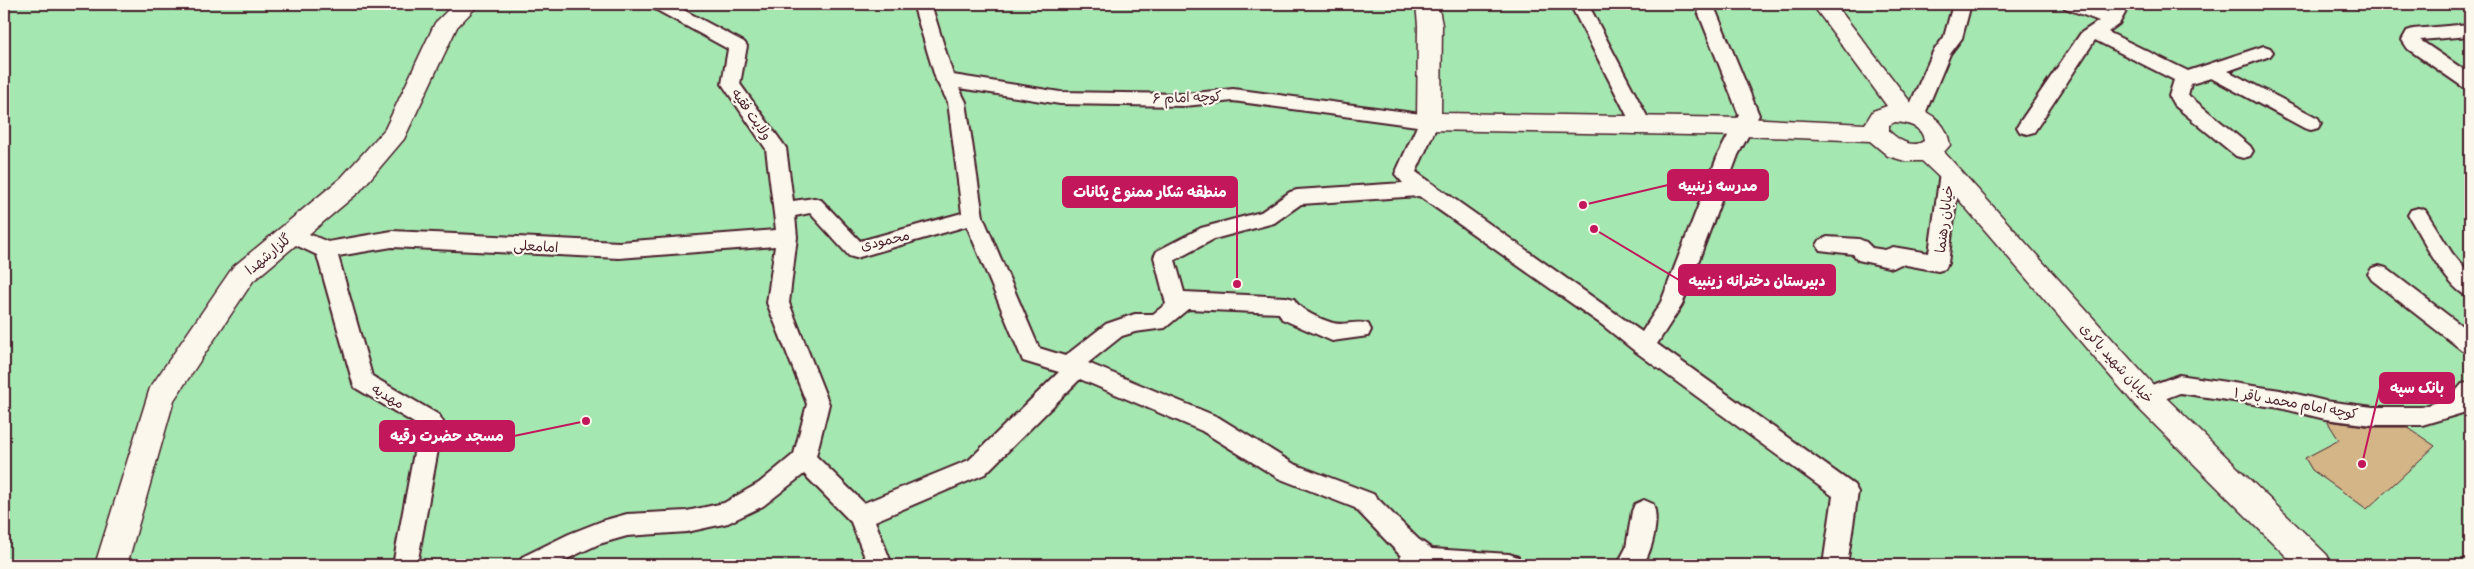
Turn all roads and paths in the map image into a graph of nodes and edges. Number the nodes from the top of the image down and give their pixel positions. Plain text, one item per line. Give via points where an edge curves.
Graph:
1 (468, 4) edge
2 (659, 4) edge
3 (922, 4) edge
4 (1427, 4) edge
5 (1579, 4) edge
6 (1704, 4) edge
7 (1823, 4) edge
8 (1962, 4) edge
9 (2071, 4) edge
10 (2121, 4) edge
11 (2113, 20) junction
12 (2470, 30) edge
13 (2094, 32) junction
14 (2264, 52) dead end
15 (2214, 71) junction
16 (2184, 77) junction
17 (945, 80) junction
18 (2470, 83) edge
19 (1911, 115) junction
20 (1429, 121) junction
21 (2311, 123) dead end
22 (1642, 126) junction
23 (1744, 127) junction
24 (2027, 127) dead end
25 (1877, 132) junction
26 (2244, 151) dead end
27 (1928, 152) junction
28 (1950, 172) junction
29 (1423, 189) junction
30 (782, 210) junction
31 (2418, 215) dead end
32 (973, 217) junction
33 (290, 234) junction
34 (787, 237) junction
35 (1827, 245) dead end
36 (326, 250) junction
37 (2379, 274) dead end
38 (2470, 289) edge
39 (1176, 300) junction
40 (1360, 330) dead end
41 (2470, 344) edge
42 (1644, 346) junction
43 (1072, 367) junction
44 (2470, 391) edge
45 (2146, 397) junction
46 (804, 459) junction
47 (1644, 511) dead end
48 (861, 516) junction
49 (1406, 556) edge
50 (112, 565) edge
51 (405, 565) edge
52 (531, 565) edge
53 (880, 565) edge
54 (1509, 565) edge
55 (1629, 565) edge
56 (1835, 565) edge
57 (2316, 565) edge

1 - 33 main road, گلزارشهدا via 448,23 395,133 350,185
2 - 30 street, ولایت فقیه via 738,46 731,84 776,148
3 - 17 street
4 - 20 main road via 1430,25
5 - 22 street
6 - 23 street via 1749,115
7 - 19 main road
8 - 19 street via 1953,38 1942,52
9 - 11 street
10 - 11 street
11 - 13 street
12 - 18 street via 2413,35 2411,40
13 - 16 street
13 - 24 street via 2087,37
14 - 15 street
15 - 16 street via 2196,78
15 - 21 street
16 - 26 street via 2178,96 2180,100
17 - 20 street, کوچه امام ۶ via 1060,98 1185,100 1233,95
17 - 32 street via 957,102
19 - 25 main road via 1893,113 1882,117 1877,124
19 - 27 main road via 1929,124 1937,135 1937,145
20 - 22 main road
20 - 29 street via 1405,174
22 - 23 main road
23 - 25 main road
23 - 42 street via 1728,155 1671,305
25 - 27 main road via 1892,148 1905,153
27 - 28 main road, خیابان شهید باکری
28 - 35 street, خیابان رهنما via 1938,263 1893,254 1893,260 1865,254 1859,247
28 - 45 main road, خیابان شهید باکری
29 - 39 street via 1297,197 1267,218 1208,233 1164,256
29 - 42 street via 1609,318
30 - 32 street, محمودی via 814,205 856,250
30 - 34 street
31 - 38 street via 2445,259
32 - 43 street via 1031,355
33 - 36 street
33 - 50 main road, گلزارشهدا via 243,274 160,396
34 - 36 street, امامعلی via 619,250 392,239
34 - 46 street via 778,303 818,404
36 - 51 street, مهدیه via 362,381 431,422
37 - 41 street
39 - 40 street via 1286,305 1290,313 1332,332
39 - 43 street via 1178,307 1157,322 1135,322 1114,330
42 - 56 street via 1846,492
43 - 48 street via 978,467
43 - 49 street via 1210,424 1286,471 1364,501
44 - 45 street, کوچه امام محمد باقر ۱ via 2458,405 2422,416 2373,416 2325,410 2280,399 2179,384
45 - 57 main road, خیابان شهید باکری
46 - 48 street
46 - 52 street via 753,502 735,511 696,520 626,525 581,539
47 - 55 street via 1638,551
48 - 53 street
49 - 54 street

